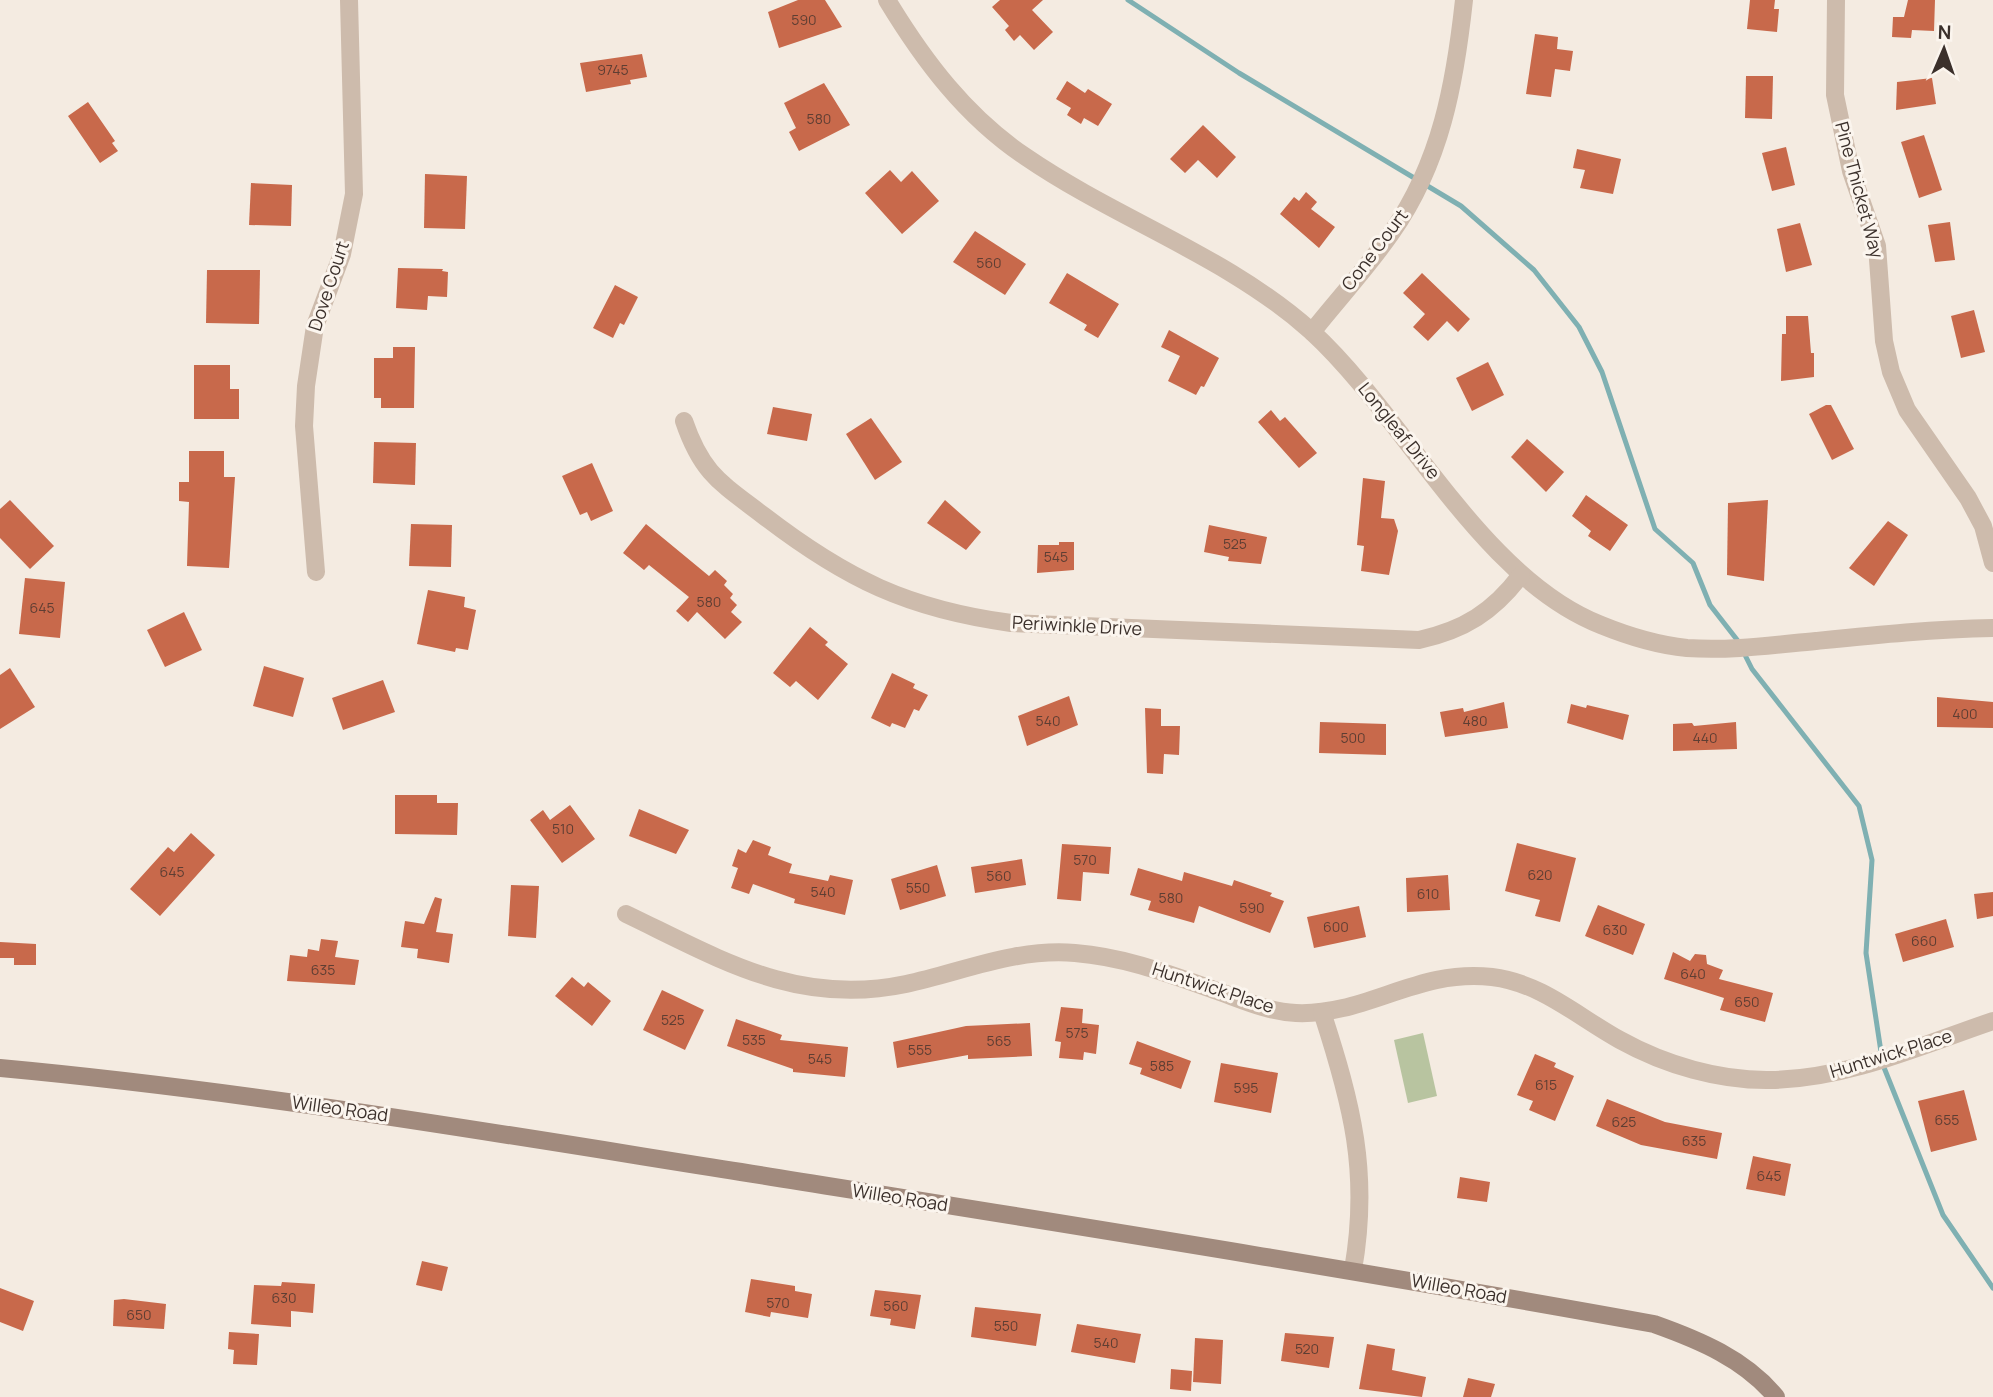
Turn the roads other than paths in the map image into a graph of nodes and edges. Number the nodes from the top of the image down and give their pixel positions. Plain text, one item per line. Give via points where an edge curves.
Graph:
1 (349, 0) edge
2 (887, 0) edge
3 (1464, 0) edge
4 (1836, 0) edge
5 (1312, 332) junction
6 (684, 421) dead end
7 (1993, 563) edge
8 (316, 572) dead end
9 (1521, 575) junction
10 (1993, 628) edge
11 (626, 914) dead end
12 (1322, 1012) junction
13 (1993, 1021) edge
14 (0, 1068) edge
15 (1353, 1270) junction
16 (1776, 1397) edge

1 - 8 street, Dove Court via 354,194 342,254 315,326 304,426
2 - 5 street, Longleaf Drive via 917,50 952,93 1023,155 1235,274
3 - 5 street, Cone Court via 1448,110 1418,189 1392,232
4 - 7 street, Pine Thicket Way via 1835,95 1851,171 1877,246 1884,341 1891,372 1907,410 1983,526
5 - 9 street, Longleaf Drive via 1362,383 1487,541
6 - 9 street, Periwinkle Drive via 695,452 713,477 802,545 875,588 962,616 1010,623 1419,640 1448,634 1477,620
9 - 10 street, Longleaf Drive via 1597,624 1685,648 1742,648 1931,629
11 - 12 street, Huntwick Place via 748,972 808,988 879,989 1003,957 1069,952 1138,964 1270,1009
12 - 13 street, Huntwick Place via 1431,979 1496,977 1548,994 1620,1040 1662,1060 1717,1076 1769,1080 1846,1070
12 - 15 street via 1351,1113 1361,1178 1361,1222
14 - 15 street, Willeo Road via 143,1081 382,1115
15 - 16 street, Willeo Road via 1654,1324 1702,1341 1746,1368

